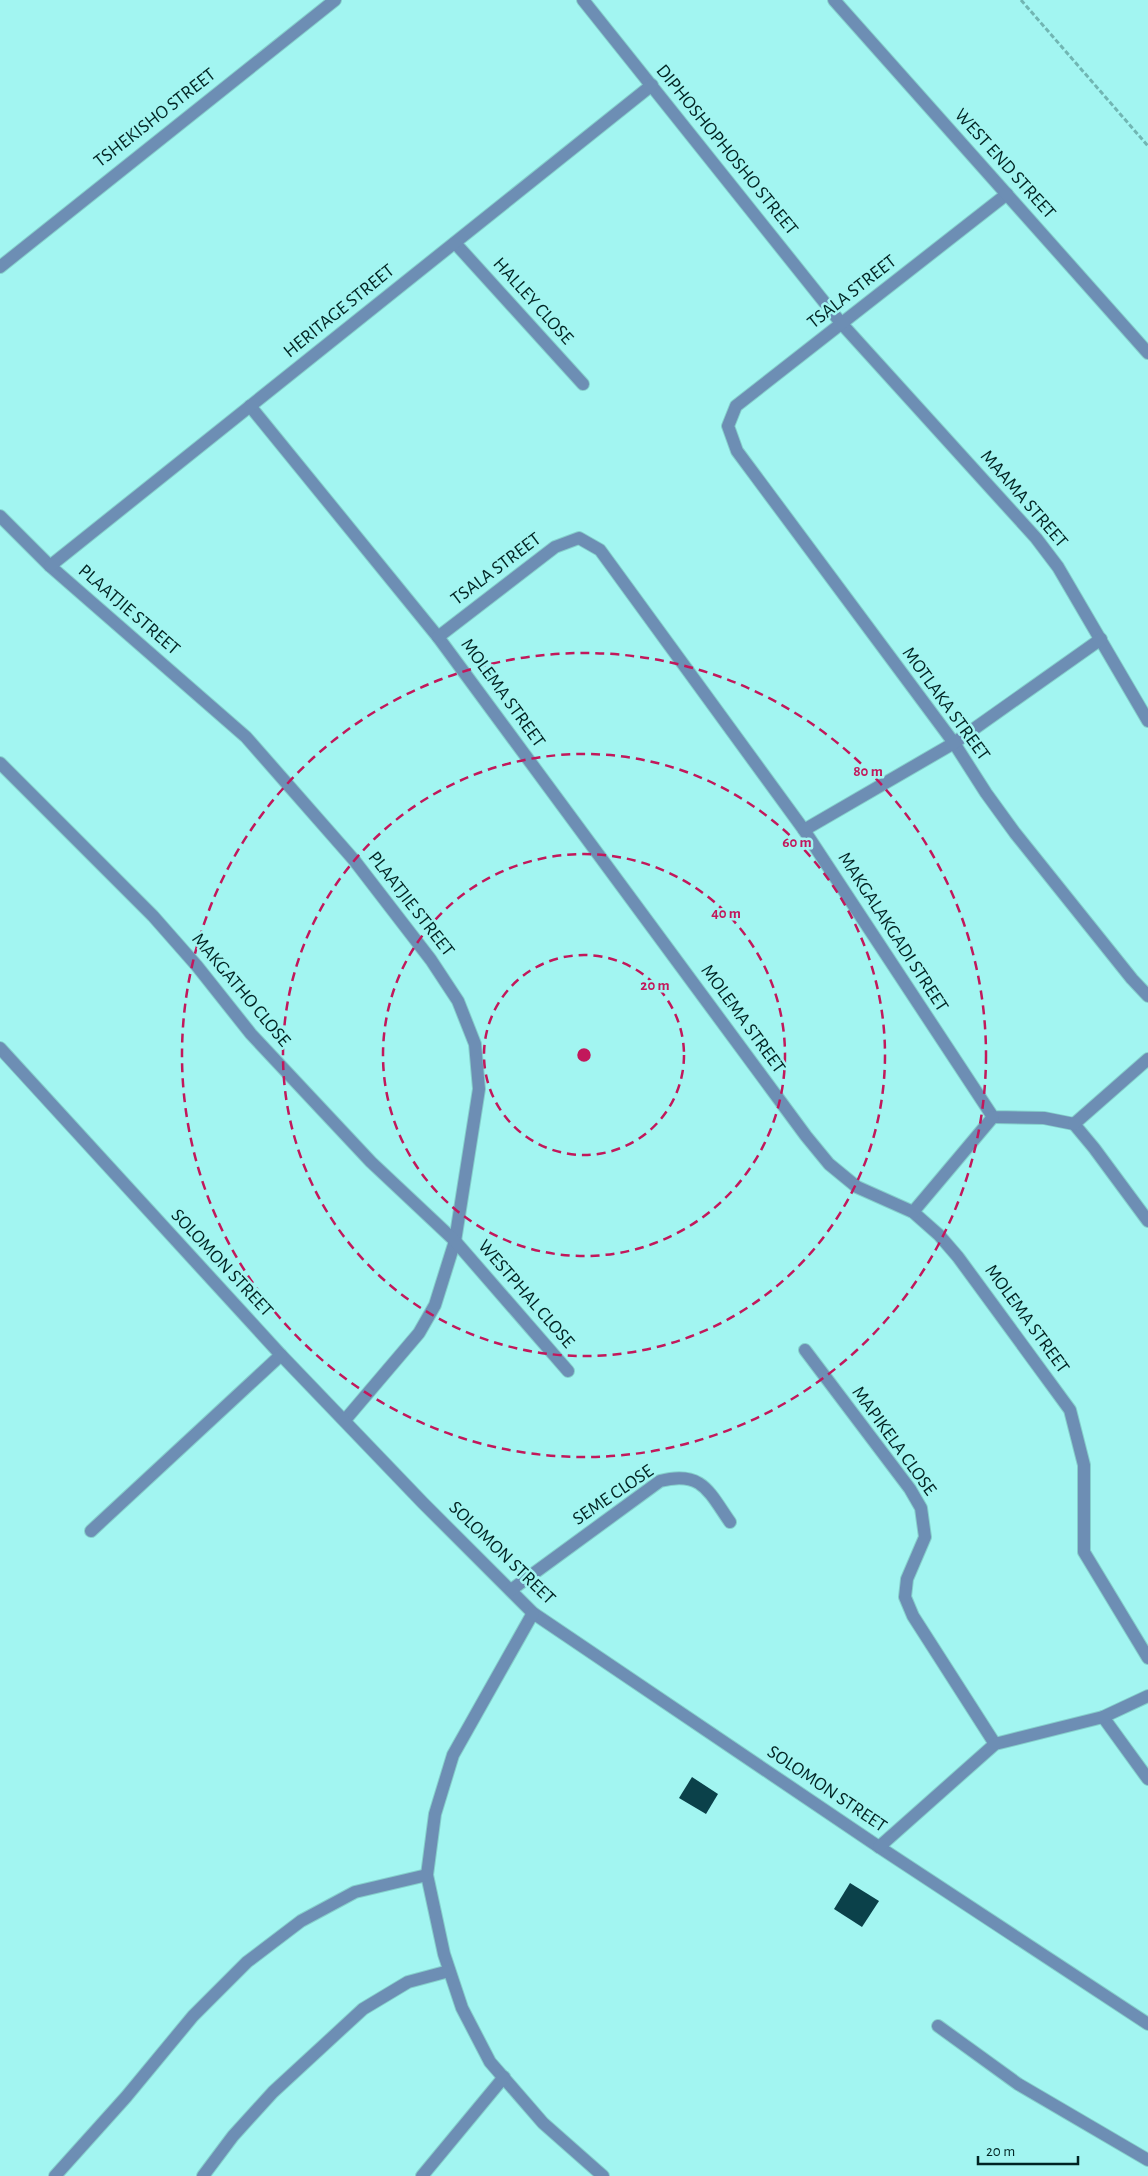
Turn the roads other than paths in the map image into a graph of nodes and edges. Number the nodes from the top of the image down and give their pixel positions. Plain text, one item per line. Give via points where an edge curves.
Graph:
1 (335, 0) edge
2 (583, 0) edge
3 (834, 0) edge
4 (652, 85) junction
5 (1007, 194) junction
6 (454, 243) junction
7 (0, 266) edge
8 (841, 323) junction
9 (1148, 353) edge
10 (583, 384) dead end
11 (250, 406) junction
12 (728, 426) joint
13 (0, 516) edge
14 (579, 538) joint
15 (50, 566) junction
16 (438, 637) junction
17 (1101, 639) junction
18 (1148, 721) edge
19 (954, 743) junction
20 (0, 763) edge
21 (804, 830) junction
22 (1148, 996) edge
23 (0, 1048) edge
24 (1148, 1059) edge
25 (993, 1117) junction
26 (1074, 1124) junction
27 (913, 1212) junction
28 (1148, 1221) edge
29 (455, 1241) junction
30 (805, 1350) dead end
31 (281, 1354) junction
32 (568, 1371) dead end
33 (345, 1420) junction
34 (730, 1522) dead end
35 (91, 1532) dead end
36 (511, 1590) junction
37 (533, 1612) junction
38 (1148, 1658) edge
39 (1148, 1696) edge
40 (1103, 1717) junction
41 (995, 1744) junction
42 (1148, 1779) edge
43 (879, 1847) junction
44 (427, 1875) junction
45 (450, 1971) junction
46 (1148, 2024) edge
47 (938, 2026) dead end
48 (504, 2077) junction
49 (1148, 2160) edge
50 (55, 2176) edge
51 (202, 2176) edge
52 (422, 2176) edge
53 (603, 2176) edge

1 - 7 street, TSHEKISHO STREET
2 - 4 street, DIPHOSHOPHOSHO STREET
3 - 5 street, WEST END STREET
4 - 6 street, HERITAGE STREET
4 - 8 street, DIPHOSHOPHOSHO STREET
5 - 8 street, TSALA STREET
5 - 9 street, WEST END STREET
6 - 10 street, HALLEY CLOSE
6 - 11 street, HERITAGE STREET
8 - 12 street, TSALA STREET via 736,406
8 - 17 street, MAAMA STREET via 1036,538 1058,567
11 - 15 street, HERITAGE STREET
11 - 16 street, MOLEMA STREET
12 - 19 street, MOTLAKA STREET via 737,451
13 - 15 street, PLAATJIE STREET
14 - 16 street, TSALA STREET via 555,547
14 - 21 street, MAKGALAKGADI STREET via 600,550
15 - 29 street, PLAATJIE STREET via 246,737 354,860 431,960 458,1001 475,1044 479,1089
16 - 27 street, MOLEMA STREET via 812,1143 857,1187
17 - 18 street, MAAMA STREET
17 - 19 street
19 - 21 street
19 - 22 street, MOTLAKA STREET via 1009,825
20 - 29 street, MAKGATHO CLOSE via 153,916 251,1034 371,1162
21 - 25 street, MAKGALAKGADI STREET
23 - 31 street, SOLOMON STREET
24 - 26 street
25 - 26 street via 1044,1118
25 - 27 street
26 - 28 street
27 - 38 street, MOLEMA STREET via 958,1257 1070,1410 1084,1465 1084,1552
29 - 32 street, WESTPHAL CLOSE
29 - 33 street, PLAATJIE STREET via 436,1305 420,1333
30 - 41 street, MAPIKELA CLOSE via 922,1508 925,1537 907,1579 905,1597 913,1616
31 - 33 street, SOLOMON STREET
31 - 35 street
33 - 36 street, SOLOMON STREET
34 - 36 street, SEME CLOSE via 706,1488 693,1479 676,1477 660,1481
36 - 37 street, SOLOMON STREET
37 - 43 street, SOLOMON STREET
37 - 44 street via 453,1755 435,1814
39 - 40 street
40 - 41 street
40 - 42 street
41 - 43 street
43 - 46 street, SOLOMON STREET
44 - 45 street
44 - 50 street via 355,1892 301,1921 247,1962 193,2016
45 - 48 street via 462,2008 490,2062
45 - 51 street via 408,1982 364,2009 273,2092
47 - 49 street via 1026,2089
48 - 52 street
48 - 53 street via 543,2122

